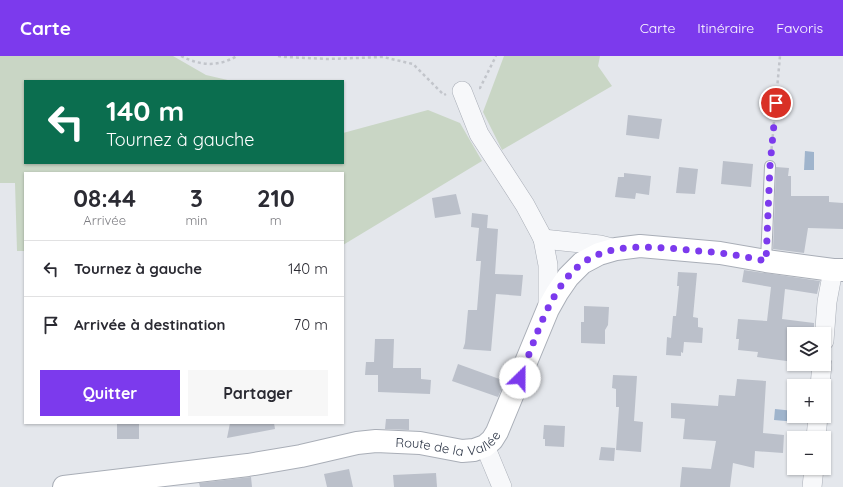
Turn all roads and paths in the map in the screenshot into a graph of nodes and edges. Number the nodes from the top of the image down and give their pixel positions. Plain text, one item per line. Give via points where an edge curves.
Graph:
1 (181, 56) edge
2 (237, 56) edge
3 (278, 56) edge
4 (496, 56) edge
5 (780, 56) edge
6 (462, 91) junction
7 (770, 166) joint
8 (543, 239) junction
9 (616, 249) junction
10 (766, 261) junction
11 (838, 270) edge
12 (548, 310) junction
13 (825, 327) edge
14 (485, 446) junction
15 (813, 475) edge
16 (64, 487) edge
17 (502, 487) edge
18 (812, 487) edge

1 - 2 path via 210,65 229,61
3 - 6 path via 328,59 383,57 413,64 444,95
4 - 6 path via 480,88
5 - 7 path
6 - 8 street via 479,134 525,205
7 - 10 lane
8 - 9 street
8 - 12 street via 548,265
9 - 10 street, Route de la Vallée via 640,246 720,253
9 - 12 street, Route de la Vallée via 582,263 568,277
10 - 11 street, Route de la Vallée
11 - 13 street via 827,302
12 - 14 street, Route de la Vallée via 497,432
14 - 16 street, Route de la Vallée via 462,451 420,443 376,440 248,465
14 - 17 street
15 - 18 street

